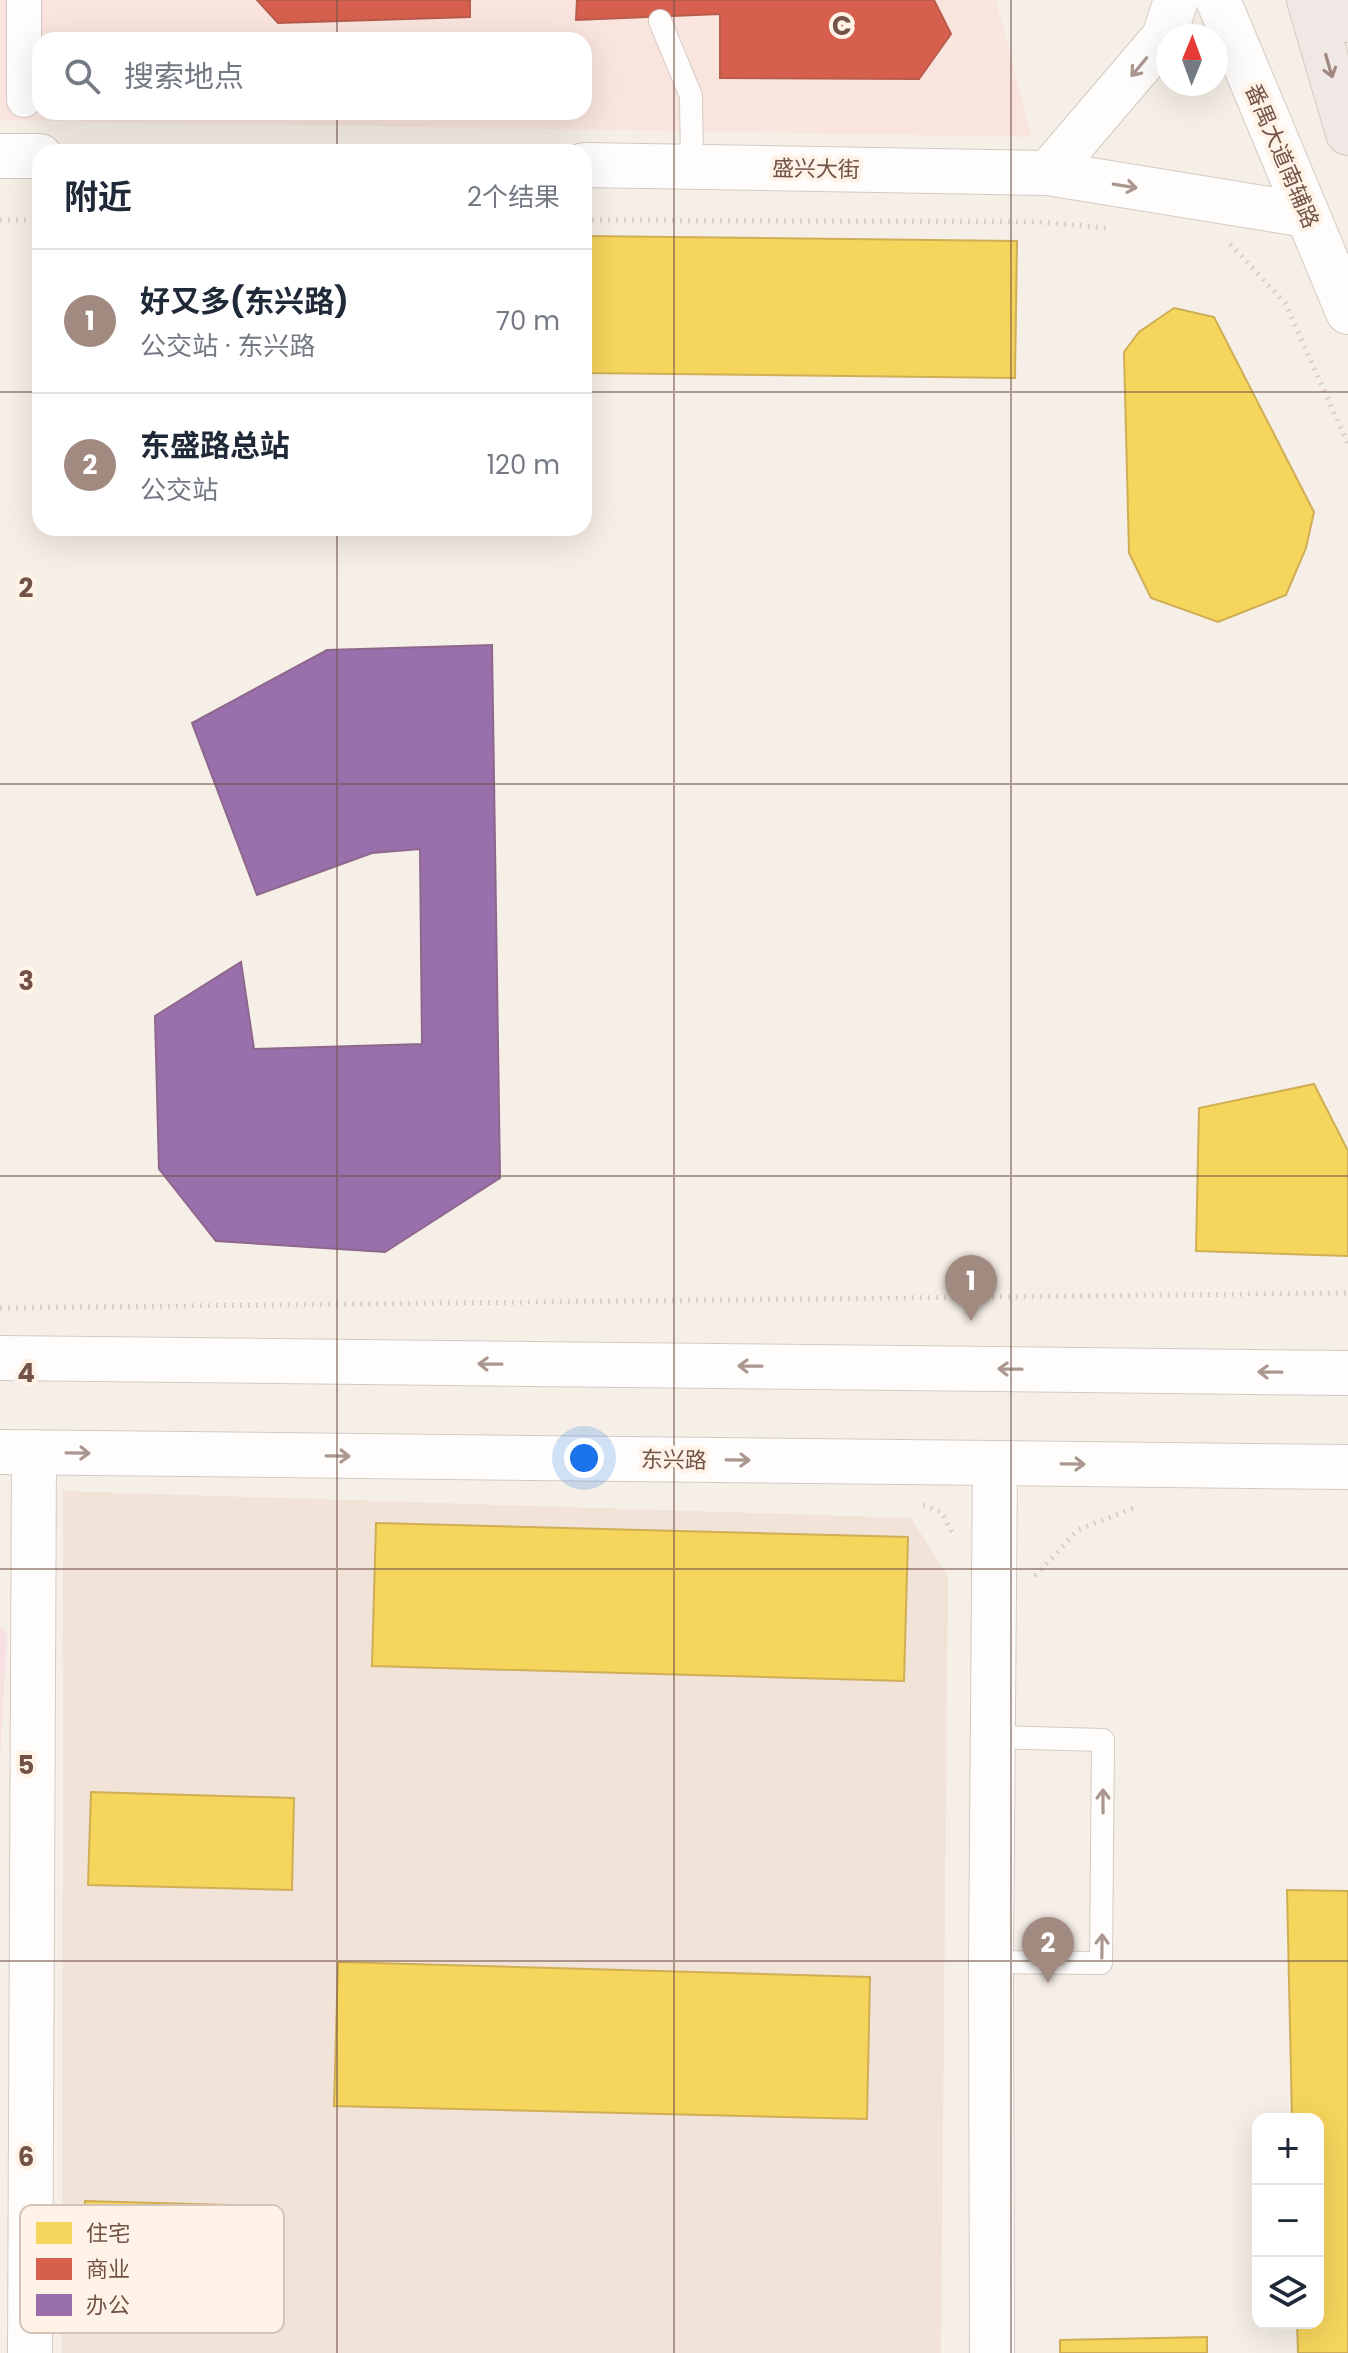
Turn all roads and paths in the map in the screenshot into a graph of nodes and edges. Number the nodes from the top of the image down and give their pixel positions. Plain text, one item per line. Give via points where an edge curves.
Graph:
1 (24, 0) edge
2 (1176, 0) edge
3 (1218, 0) edge
4 (1309, 0) edge
5 (1339, 0) edge
6 (1348, 20) edge
7 (660, 21) dead end
8 (24, 100) dead end
9 (1348, 133) edge
10 (0, 156) edge
11 (32, 156) edge
12 (592, 165) edge
13 (692, 167) junction
14 (1048, 173) junction
15 (1306, 215) junction
16 (0, 220) edge
17 (32, 220) edge
18 (592, 220) edge
19 (1116, 228) dead end
20 (1224, 238) dead end
21 (1348, 312) edge
22 (1348, 444) edge
23 (1348, 1293) edge
24 (0, 1308) edge
25 (0, 1358) edge
26 (1348, 1373) edge
27 (17, 1452) edge
28 (995, 1463) junction
29 (1348, 1467) edge
30 (911, 1501) dead end
31 (1144, 1504) dead end
32 (955, 1538) dead end
33 (1026, 1586) dead end
34 (993, 1737) junction
35 (991, 1962) junction
36 (28, 2205) edge
37 (30, 2333) edge
38 (30, 2353) edge
39 (992, 2353) edge

1 - 8 street
2 -> 14 main road via 1164,37
3 - 15 main road, 番禺大道南辅路
4 -> 9 highway
5 - 6 highway
7 - 13 lane via 691,96
10 - 11 main road
12 - 13 main road, 盛兴大街
13 - 14 main road, 盛兴大街
14 -> 15 main road, 盛兴大街
15 - 21 main road, 番禺大道南辅路
16 - 17 path
18 - 19 path via 1039,222
20 - 22 path via 1285,303
23 - 24 path
26 -> 25 main road
27 -> 28 main road, 东兴路
27 - 36 main road
28 -> 29 main road, 东兴路
28 - 34 main road
30 - 32 path via 941,1512
31 - 33 path via 1078,1530
34 - 35 main road
35 -> 34 lane via 1101,1963 1103,1879 1103,1740
35 - 39 main road
37 - 38 main road

